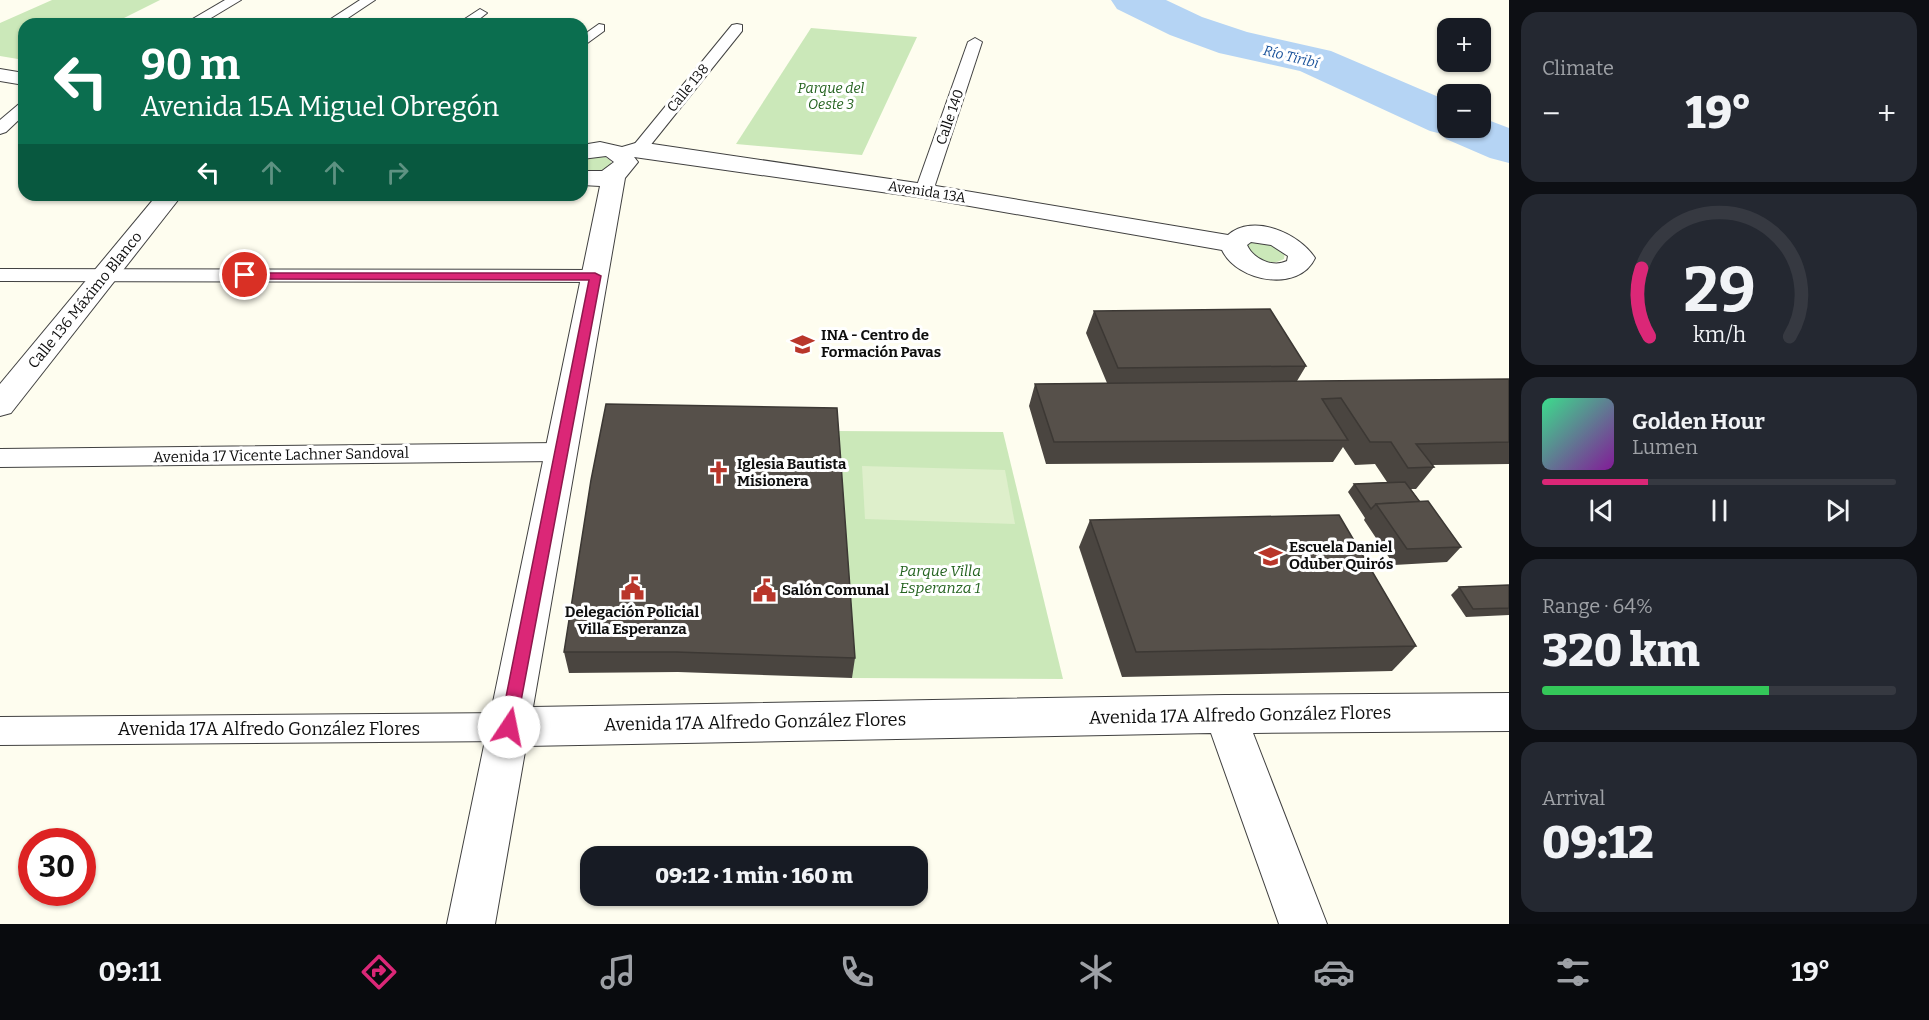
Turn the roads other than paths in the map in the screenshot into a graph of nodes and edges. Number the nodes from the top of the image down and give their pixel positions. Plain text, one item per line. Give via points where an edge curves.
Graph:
1 (235, 0) edge
2 (369, 0) edge
3 (480, 13) dead end
4 (202, 18) edge
5 (340, 18) edge
6 (473, 18) edge
7 (599, 28) dead end
8 (737, 28) dead end
9 (588, 38) edge
10 (975, 42) dead end
11 (0, 75) edge
12 (18, 78) edge
13 (18, 112) edge
14 (0, 129) edge
15 (588, 151) edge
16 (614, 164) edge
17 (924, 191) junction
18 (165, 201) edge
19 (1233, 244) dead end
20 (0, 275) edge
21 (105, 275) junction
22 (595, 276) junction
23 (0, 405) edge
24 (561, 452) junction
25 (0, 458) edge
26 (1509, 712) edge
27 (1225, 714) junction
28 (509, 727) junction
29 (0, 731) edge
30 (471, 924) edge
31 (1303, 924) edge

1 - 4 lane
2 - 5 lane
3 - 6 lane
7 - 9 lane
8 - 16 lane, Calle 138
10 - 17 lane, Calle 140
11 - 12 street
13 - 14 lane
15 - 16 street, Avenida 13A via 604,149
16 - 17 street, Avenida 13A
16 - 22 street
17 - 19 street, Avenida 13A
18 - 21 street, Calle 136 Máximo Blanco
20 - 21 lane
21 - 22 lane
21 - 23 street, Calle 136 Máximo Blanco
22 - 24 street
24 - 25 lane, Avenida 17 Vicente Lachner Sandoval
24 - 28 street
26 - 27 street, Avenida 17A Alfredo González Flores
27 - 28 street, Avenida 17A Alfredo González Flores
27 - 31 street
28 - 29 lane, Avenida 17A Alfredo González Flores
28 - 30 street

